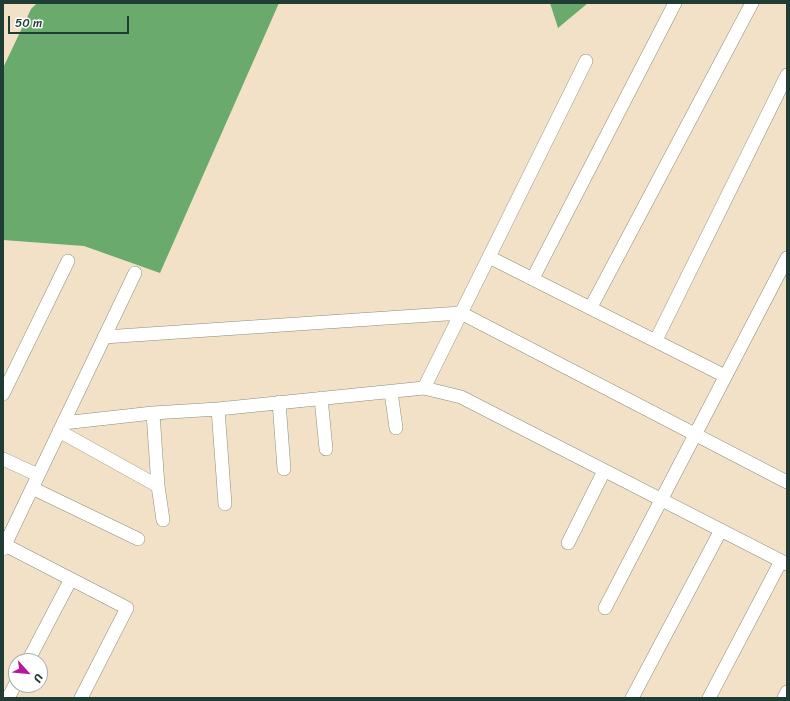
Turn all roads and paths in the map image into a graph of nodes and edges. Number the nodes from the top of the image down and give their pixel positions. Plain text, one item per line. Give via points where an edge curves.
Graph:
1 (674, 3) edge
2 (752, 3) edge
3 (586, 61) dead end
4 (787, 75) edge
5 (489, 257) junction
6 (787, 258) edge
7 (68, 261) dead end
8 (135, 273) dead end
9 (533, 278) junction
10 (591, 307) junction
11 (461, 313) junction
12 (104, 337) junction
13 (656, 340) junction
14 (725, 376) junction
15 (424, 388) junction
16 (391, 392) junction
17 (3, 394) edge
18 (321, 398) junction
19 (279, 402) junction
20 (218, 409) junction
21 (153, 413) junction
22 (61, 427) junction
23 (396, 428) dead end
24 (695, 433) junction
25 (326, 449) dead end
26 (3, 459) edge
27 (284, 469) dead end
28 (604, 471) junction
29 (38, 475) junction
30 (787, 482) edge
31 (158, 486) junction
32 (32, 488) junction
33 (660, 499) junction
34 (225, 504) dead end
35 (163, 520) dead end
36 (722, 530) junction
37 (138, 539) dead end
38 (568, 543) dead end
39 (4, 547) edge
40 (784, 562) edge
41 (71, 579) junction
42 (605, 608) dead end
43 (32, 653) edge
44 (787, 692) edge
45 (81, 698) edge
46 (632, 698) edge
47 (710, 698) edge
48 (784, 698) edge

1 - 9 street
2 - 10 street
3 - 5 street
4 - 13 street
5 - 9 street
5 - 11 street
6 - 14 street
7 - 17 street
8 - 12 street
9 - 10 street
10 - 13 street
11 - 12 street
11 - 15 street
11 - 24 street
12 - 22 street
13 - 14 street
14 - 24 street
15 - 16 street
15 - 28 street via 461,397
16 - 18 street
16 - 23 street
18 - 19 street
18 - 25 street
19 - 20 street
19 - 27 street
20 - 21 street
20 - 34 street
21 - 22 street
21 - 31 street
22 - 29 street
22 - 31 street
24 - 30 street
24 - 33 street
26 - 29 street
28 - 33 street
28 - 38 street
29 - 32 street
31 - 35 street
32 - 37 street
32 - 39 street
33 - 36 street
33 - 42 street
36 - 40 street
36 - 46 street
39 - 41 street
40 - 47 street
41 - 43 street
41 - 45 street via 127,608
44 - 48 street

